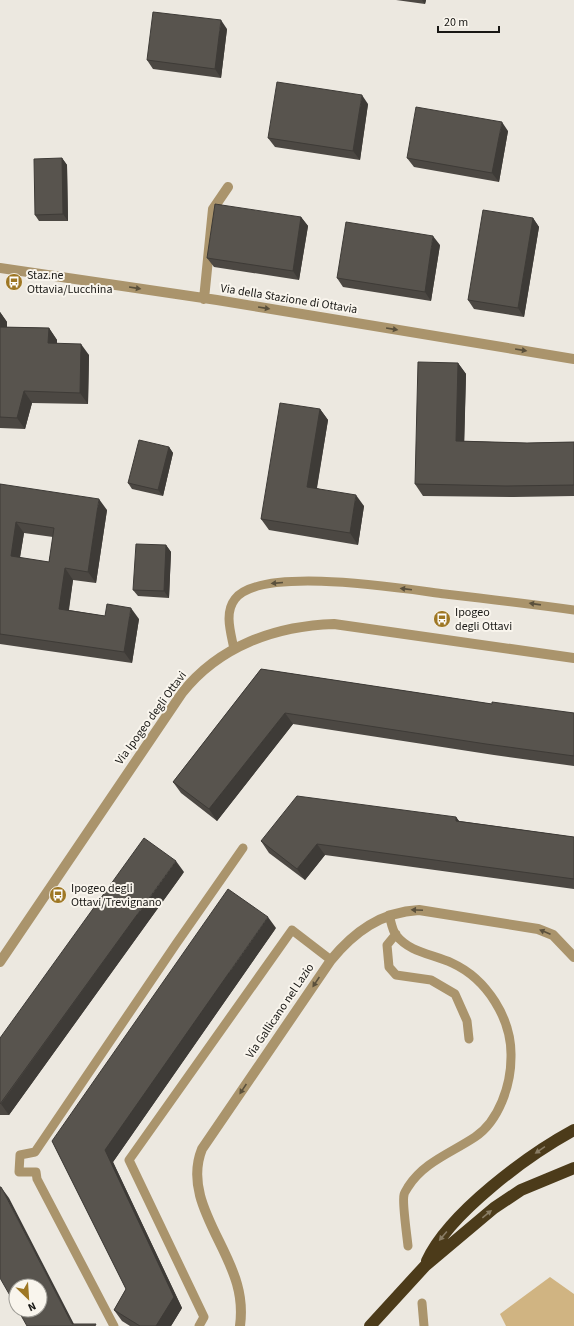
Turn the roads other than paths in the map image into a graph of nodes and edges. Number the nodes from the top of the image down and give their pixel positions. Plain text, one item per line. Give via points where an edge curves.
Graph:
1 (228, 187) dead end
2 (0, 268) edge
3 (204, 299) junction
4 (574, 359) edge
5 (574, 610) edge
6 (234, 648) junction
7 (574, 658) edge
8 (243, 848) dead end
9 (389, 915) junction
10 (396, 934) junction
11 (2, 955) edge
12 (574, 957) edge
13 (331, 960) junction
14 (469, 1039) dead end
15 (574, 1130) edge
16 (574, 1168) edge
17 (408, 1246) dead end
18 (425, 1266) junction
19 (422, 1303) dead end
20 (114, 1326) edge
21 (199, 1326) edge
22 (240, 1326) edge
23 (370, 1326) edge
24 (424, 1326) edge

1 - 3 street via 213,209
2 -> 3 street, Via della Stazione di Ottavia
3 -> 4 street, Via della Stazione di Ottavia
5 -> 6 lane via 360,584 311,581 269,584 242,592 232,603 229,618
6 - 7 street, Via Ipogeo degli Ottavi via 280,630 334,624
6 - 11 street, Via Ipogeo degli Ottavi via 199,673 182,693
8 - 20 lane via 35,1152 20,1155 19,1172 36,1172
9 - 10 lane
12 -> 9 street, Via Gallicano nel Lazio via 553,935 538,929 419,910
9 - 13 street, Via Gallicano nel Lazio via 355,934
10 - 14 lane via 387,945 389,966 396,975 431,980 455,994 467,1021
10 - 17 lane via 414,950 452,963 481,982 497,1005 509,1031 512,1056 509,1084 496,1114 476,1136 431,1162 416,1175 404,1195
13 - 21 lane via 292,930 129,1160 204,1317
13 -> 22 street, Via Gallicano nel Lazio via 199,1157 198,1190 237,1282 241,1301
15 -> 18 highway via 528,1158 495,1184 440,1239
18 -> 16 highway via 484,1215 511,1196 534,1183
18 - 23 highway
19 - 24 lane

